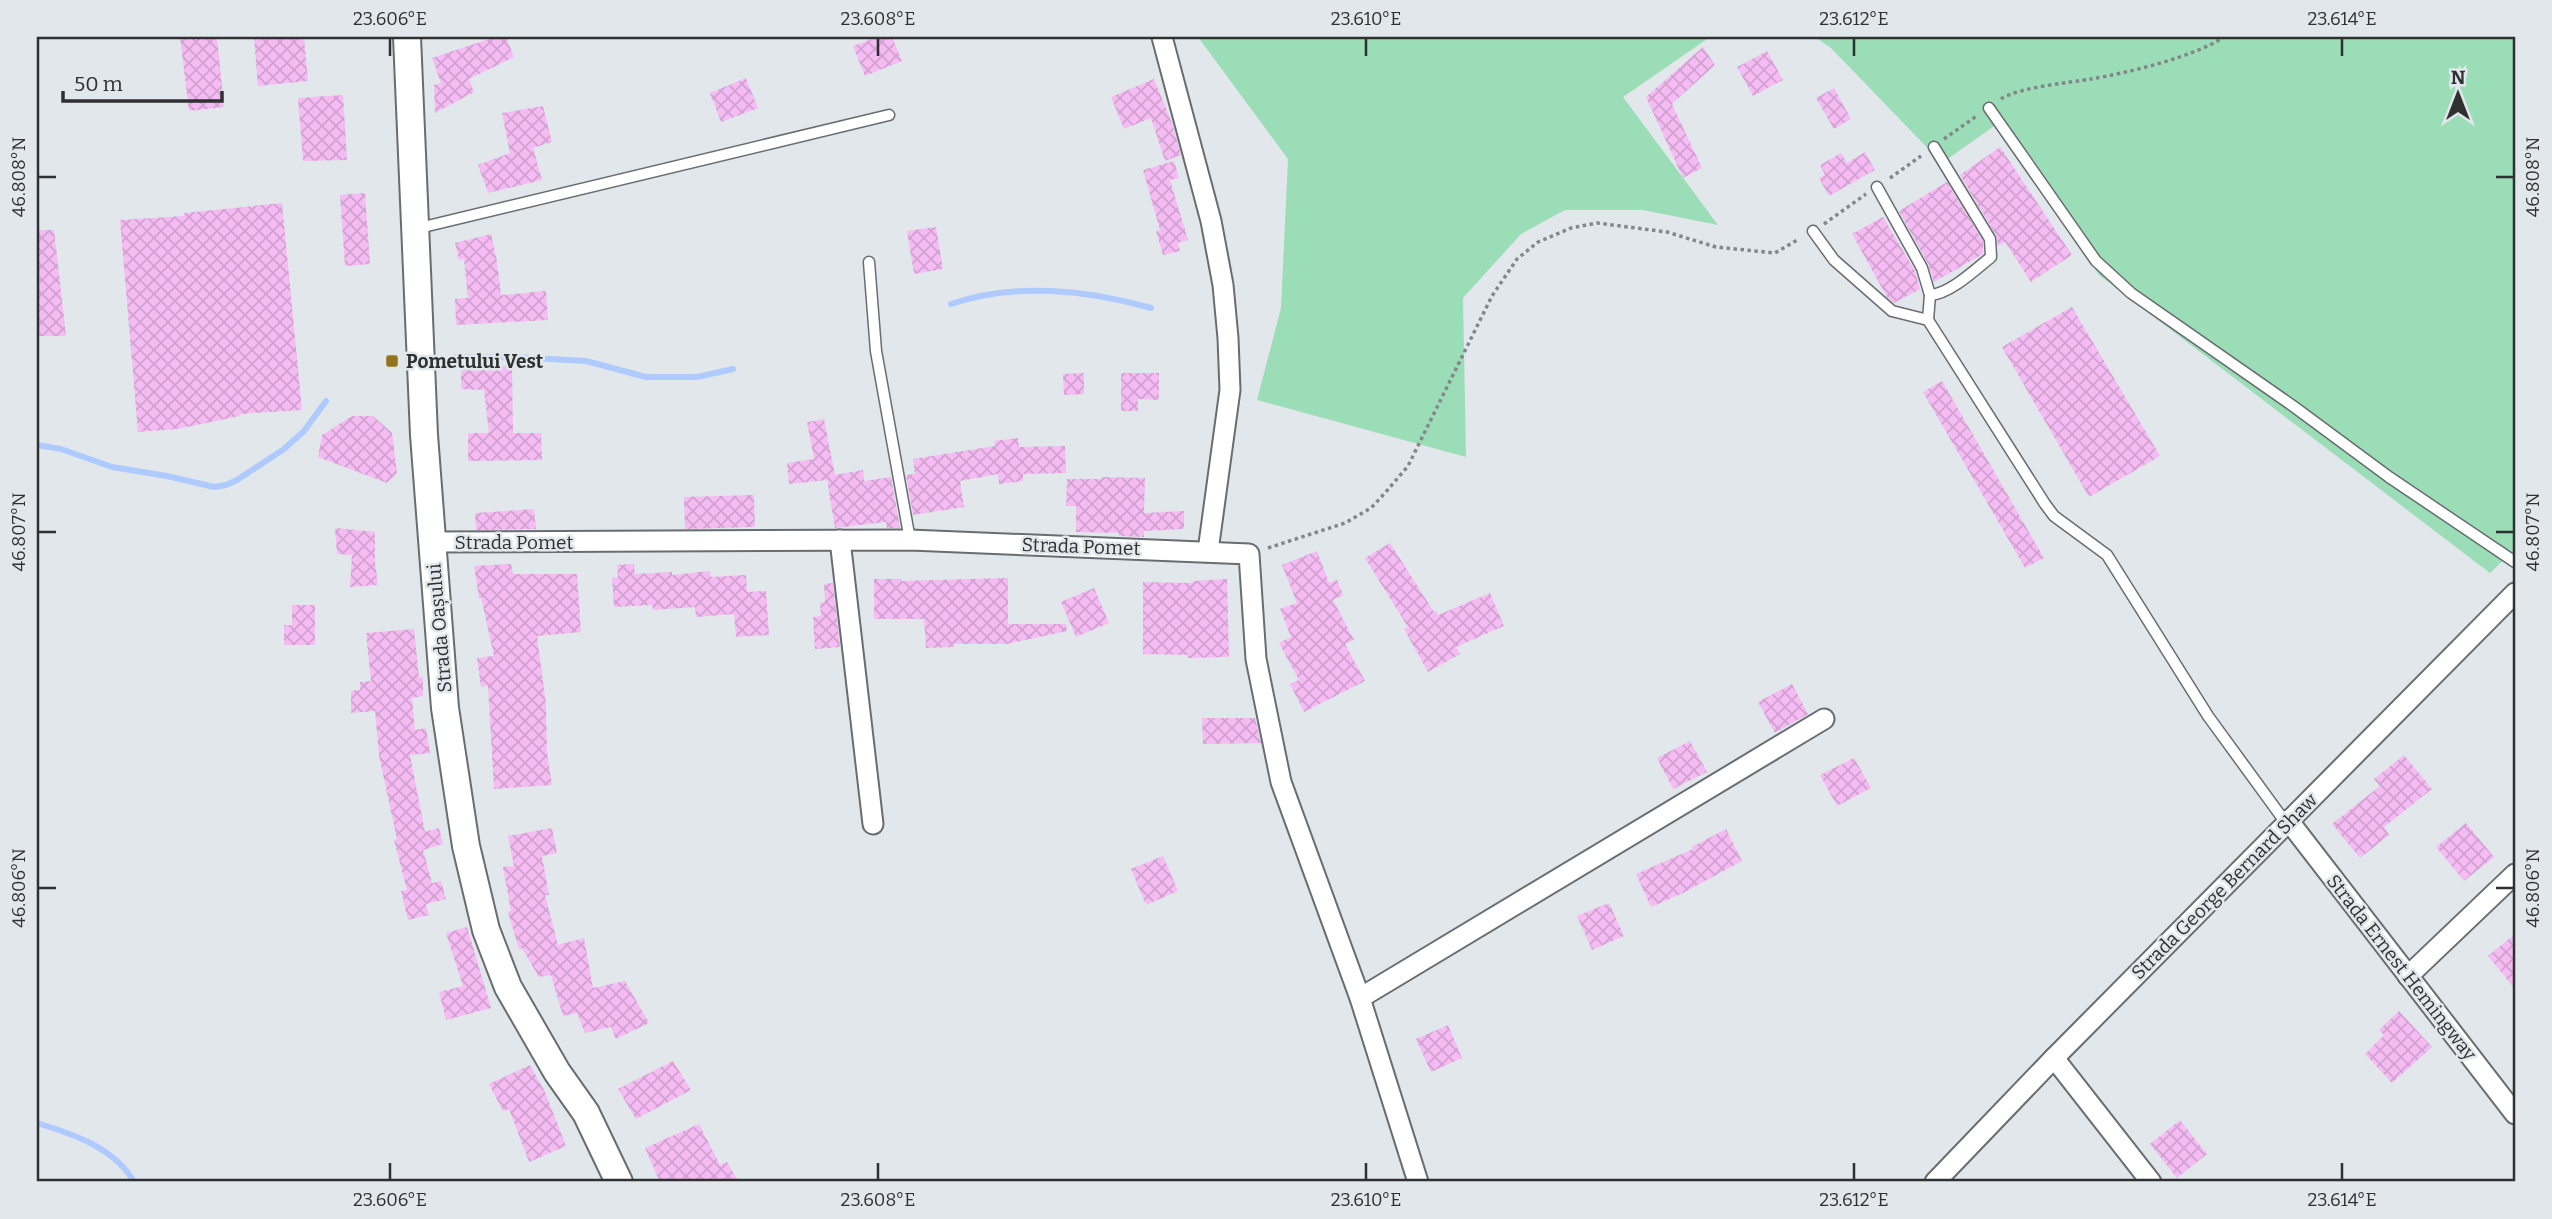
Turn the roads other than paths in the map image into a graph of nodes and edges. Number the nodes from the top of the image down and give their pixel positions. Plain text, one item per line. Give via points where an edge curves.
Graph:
1 (407, 37) edge
2 (1162, 37) edge
3 (1989, 108) road end
4 (889, 115) dead end
5 (1934, 147) road end
6 (1877, 187) road end
7 (415, 229) junction
8 (1813, 230) road end
9 (869, 262) dead end
10 (1930, 295) junction
11 (1928, 320) junction
12 (840, 540) junction
13 (910, 540) junction
14 (432, 542) junction
15 (1208, 551) junction
16 (2515, 562) edge
17 (2515, 593) edge
18 (1824, 719) dead end
19 (2287, 821) junction
20 (873, 824) dead end
21 (2515, 874) edge
22 (2409, 976) junction
23 (1360, 998) junction
24 (2054, 1058) junction
25 (2515, 1114) edge
26 (619, 1182) edge
27 (1418, 1182) edge
28 (1936, 1182) edge
29 (2151, 1182) edge

1 - 7 main road, Strada Oașului
2 - 15 street via 1211,220 1228,338 1230,390
3 - 16 lane via 2096,261 2131,293
4 - 7 lane
5 - 10 lane via 1990,239 1991,257 1968,276
6 - 10 lane via 1922,268
7 - 14 main road, Strada Oașului
8 - 11 lane via 1834,260 1892,311
9 - 13 lane via 876,351
10 - 11 lane
11 - 19 lane via 2045,504 2054,516 2107,555 2208,716
12 - 13 street, Strada Pomet
12 - 14 street, Strada Pomet
12 - 20 street
13 - 15 street, Strada Pomet
14 - 26 main road, Strada Oașului via 445,708 466,846 486,930 508,987 586,1113
15 - 23 street, Strada Pomet via 1250,554 1256,659 1281,782
17 - 19 street, Strada George Bernard Shaw
18 - 23 street
19 - 22 street, Strada Ernest Hemingway
19 - 24 street, Strada George Bernard Shaw
21 - 22 street
22 - 25 street, Strada Ernest Hemingway
23 - 27 street
24 - 28 street, Strada George Bernard Shaw
24 - 29 street

